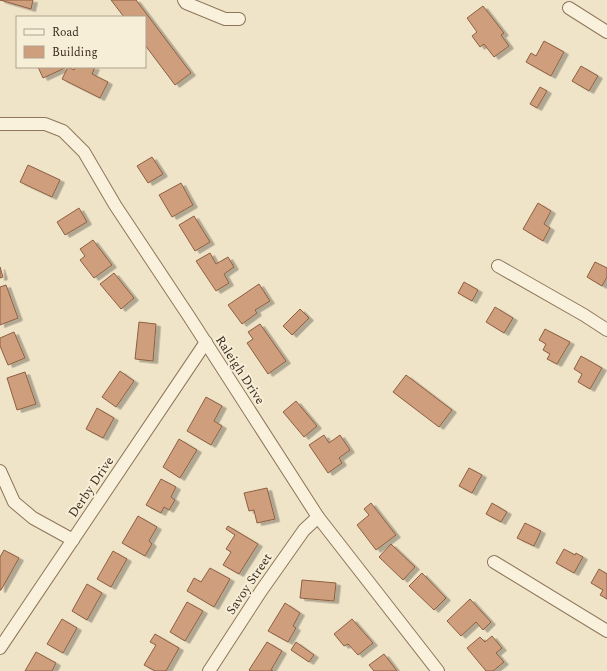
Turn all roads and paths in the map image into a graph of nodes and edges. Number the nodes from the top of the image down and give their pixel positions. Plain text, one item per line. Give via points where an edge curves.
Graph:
1 (184, 0) edge
2 (569, 8) dead end
3 (239, 19) dead end
4 (607, 32) edge
5 (0, 124) edge
6 (498, 266) dead end
7 (607, 330) edge
8 (206, 342) junction
9 (0, 472) edge
10 (318, 517) junction
11 (73, 540) junction
12 (494, 562) dead end
13 (607, 632) edge
14 (0, 648) edge
15 (209, 671) edge
16 (438, 671) edge

1 - 3 street via 225,19
2 - 4 street
5 - 8 street, Raleigh Drive via 45,124 63,131 84,152 115,205
6 - 7 street
8 - 10 street, Raleigh Drive
8 - 11 street, Derby Drive
9 - 11 street via 14,502 33,518
10 - 15 street, Savoy Street via 304,530
10 - 16 street, Raleigh Drive
11 - 14 street, Derby Drive
12 - 13 street

